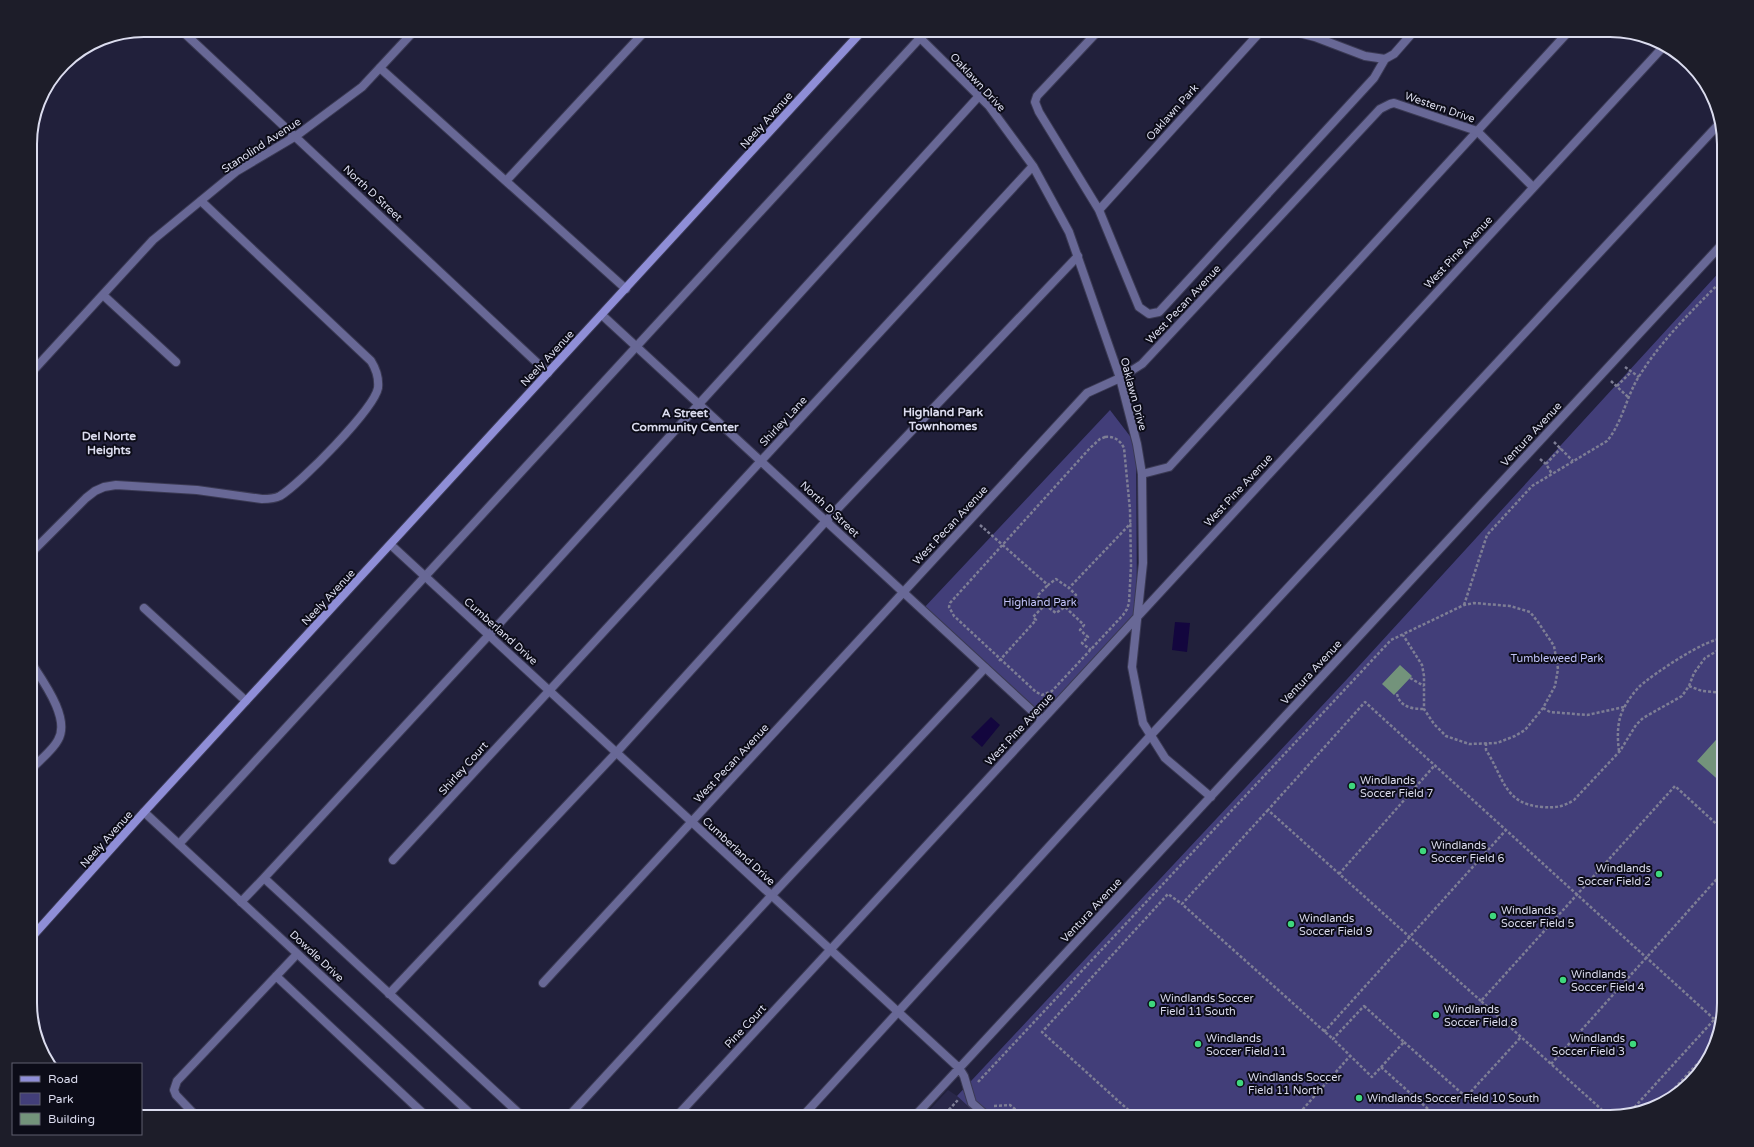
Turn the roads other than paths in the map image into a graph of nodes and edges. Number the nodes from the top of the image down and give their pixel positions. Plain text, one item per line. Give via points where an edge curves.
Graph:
1 (189, 37) edge
2 (409, 37) edge
3 (640, 37) edge
4 (857, 37) edge
5 (1092, 37) edge
6 (1256, 37) edge
7 (1315, 37) edge
8 (1409, 37) edge
9 (1564, 37) edge
10 (920, 38) joint
11 (1660, 50) edge
12 (1385, 59) junction
13 (380, 68) junction
14 (979, 96) junction
15 (1390, 104) joint
16 (1715, 128) edge
17 (1477, 131) junction
18 (296, 136) junction
19 (1033, 166) junction
20 (506, 181) junction
21 (1533, 187) junction
22 (201, 201) junction
23 (1099, 210) junction
24 (1717, 250) edge
25 (1078, 256) junction
26 (626, 289) junction
27 (103, 295) junction
28 (602, 315) junction
29 (637, 347) junction
30 (176, 362) dead end
31 (37, 366) edge
32 (548, 373) junction
33 (1120, 378) junction
34 (700, 404) junction
35 (761, 460) junction
36 (1142, 474) junction
37 (826, 521) junction
38 (390, 545) junction
39 (37, 547) edge
40 (425, 576) junction
41 (903, 593) junction
42 (144, 608) dead end
43 (1137, 617) junction
44 (489, 635) junction
45 (987, 669) junction
46 (37, 672) edge
47 (549, 690) junction
48 (246, 701) junction
49 (1042, 720) junction
50 (1151, 735) junction
51 (616, 753) junction
52 (37, 763) edge
53 (1211, 797) junction
54 (144, 812) junction
55 (691, 822) junction
56 (179, 844) junction
57 (393, 860) dead end
58 (264, 878) junction
59 (771, 896) junction
60 (242, 902) junction
61 (37, 931) edge
62 (830, 950) junction
63 (297, 954) junction
64 (276, 976) junction
65 (543, 983) dead end
66 (389, 994) junction
67 (898, 1012) junction
68 (959, 1068) junction
69 (190, 1110) edge
70 (420, 1110) edge
71 (464, 1110) edge
72 (515, 1110) edge
73 (574, 1110) edge
74 (682, 1110) edge
75 (808, 1110) edge
76 (920, 1110) edge
77 (980, 1110) edge

1 - 18 street, North D Street
2 - 13 street, Stanolind Avenue
3 - 20 street
4 - 26 street, Neely Avenue
5 - 23 street via 1038,96 1036,102 1039,112
6 - 23 street, Oaklawn Park
7 - 12 street via 1366,56
8 - 12 street via 1394,54
9 - 17 street
10 - 14 street, Oaklawn Drive
10 - 29 street
11 - 21 street, West Pine Avenue
12 - 23 street via 1374,78 1159,312 1149,314 1139,307
13 - 18 street, Stanolind Avenue via 362,87
13 - 20 street
14 - 19 street, Oaklawn Drive
14 - 34 street
15 - 17 street, Western Drive via 1394,103
15 - 33 street, West Pecan Avenue via 1380,109 1142,364
16 - 50 street
17 - 21 street, Western Drive
17 - 36 street via 1169,467
18 - 22 street, Stanolind Avenue via 237,171
18 - 32 street, North D Street
19 - 25 street, Oaklawn Drive via 1069,232
19 - 35 street, Shirley Lane
20 - 26 street
21 - 43 street, West Pine Avenue
22 - 27 street, Stanolind Avenue via 153,240
22 - 39 street via 368,358 376,369 378,378 378,388 374,397 369,407 294,486 272,500 197,490 104,487 86,498
24 - 53 street, Ventura Avenue
25 - 33 street, Oaklawn Drive
25 - 37 street
26 - 28 street, Neely Avenue
27 - 30 street
27 - 31 street, Stanolind Avenue
28 - 29 street, North D Street
28 - 32 street, Neely Avenue
29 - 34 street, North D Street
29 - 40 street
32 - 38 street, Neely Avenue
33 - 36 street, Oaklawn Drive
33 - 41 street, West Pecan Avenue via 1087,393
34 - 35 street, North D Street
34 - 44 street
35 - 37 street, North D Street
35 - 47 street, Shirley Lane
36 - 43 street, Oaklawn Drive via 1143,564
37 - 41 street, North D Street
37 - 51 street
38 - 40 street, Cumberland Drive
38 - 48 street, Neely Avenue
40 - 44 street, Cumberland Drive
40 - 56 street
41 - 45 street, North D Street
41 - 55 street, West Pecan Avenue
42 - 48 street
43 - 49 street, West Pine Avenue
43 - 50 street, Oaklawn Drive via 1132,667 1143,723
44 - 47 street, Cumberland Drive
44 - 58 street
45 - 49 street, North D Street
45 - 59 street
46 - 52 street via 59,714 62,727 57,742
47 - 51 street, Cumberland Drive
47 - 57 street, Shirley Court
48 - 54 street, Neely Avenue
49 - 62 street, West Pine Avenue
50 - 53 street, Oaklawn Drive via 1165,758
50 - 67 street
51 - 55 street, Cumberland Drive
51 - 66 street
53 - 68 street, Ventura Avenue
54 - 56 street, Dowdle Drive
54 - 61 street, Neely Avenue
55 - 59 street, Cumberland Drive
55 - 65 street, West Pecan Avenue
56 - 60 street, Dowdle Drive
58 - 60 street
58 - 66 street
59 - 62 street, Cumberland Drive
59 - 73 street
60 - 63 street, Dowdle Drive
62 - 67 street, Cumberland Drive
62 - 74 street, Pine Court
63 - 64 street
63 - 71 street, Dowdle Drive
64 - 69 street via 177,1081 174,1090 176,1095
64 - 70 street
66 - 72 street
67 - 68 street, Cumberland Drive
67 - 75 street
68 - 76 street, Ventura Avenue
68 - 77 street, Cumberland Drive via 972,1103

